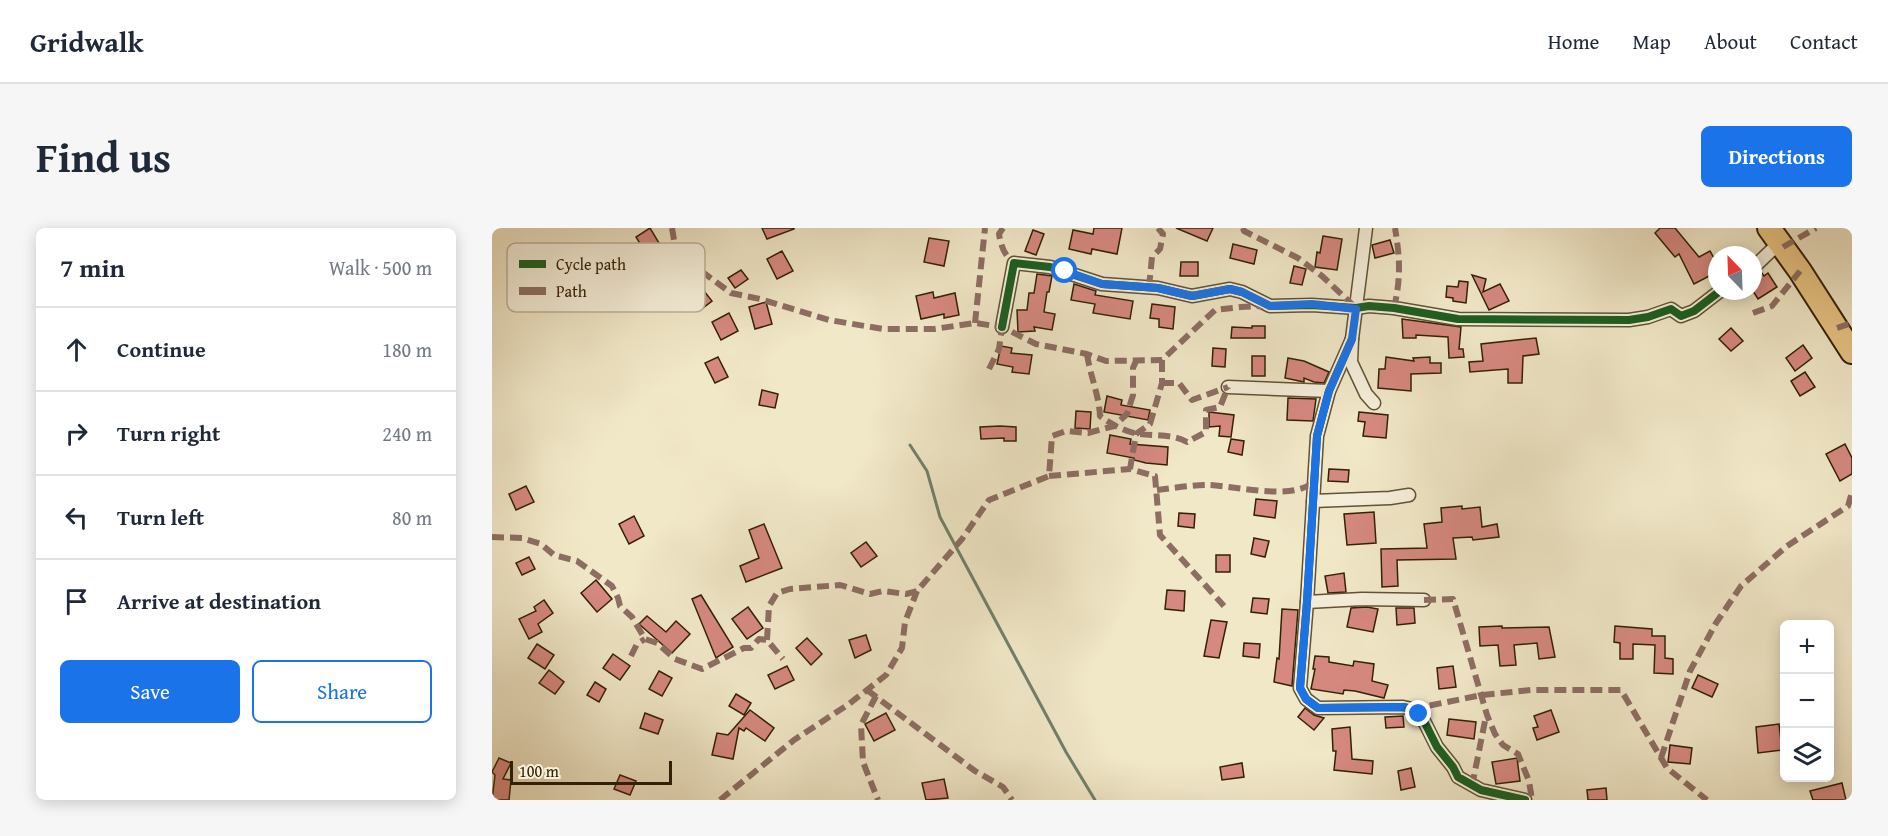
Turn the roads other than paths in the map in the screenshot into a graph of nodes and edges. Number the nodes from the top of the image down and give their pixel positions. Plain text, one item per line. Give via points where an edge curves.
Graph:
1 (1366, 228) edge
2 (1774, 235) edge
3 (1762, 254) edge
4 (1708, 300) edge
5 (1356, 309) junction
6 (1002, 327) dead end
7 (1352, 339) junction
8 (1852, 352) edge
9 (1228, 387) dead end
10 (1329, 391) junction
11 (1374, 403) dead end
12 (1409, 495) dead end
13 (1313, 501) junction
14 (1424, 600) dead end
15 (1307, 602) junction
16 (1525, 800) edge

1 - 5 street
2 - 3 street
2 - 8 highway
4 - 5 street via 1681,316 1671,309 1629,320 1458,319 1394,308
5 - 6 street via 1312,304 1270,306 1230,289 1192,296 1158,288 1111,285 1050,267 1014,263
5 - 7 street
7 - 10 street
7 - 11 street via 1351,362
9 - 10 street
10 - 13 street via 1317,436
12 - 13 street
13 - 15 street
14 - 15 street via 1362,598
15 - 16 street via 1299,681 1310,703 1325,709 1412,709 1458,777 1481,790

